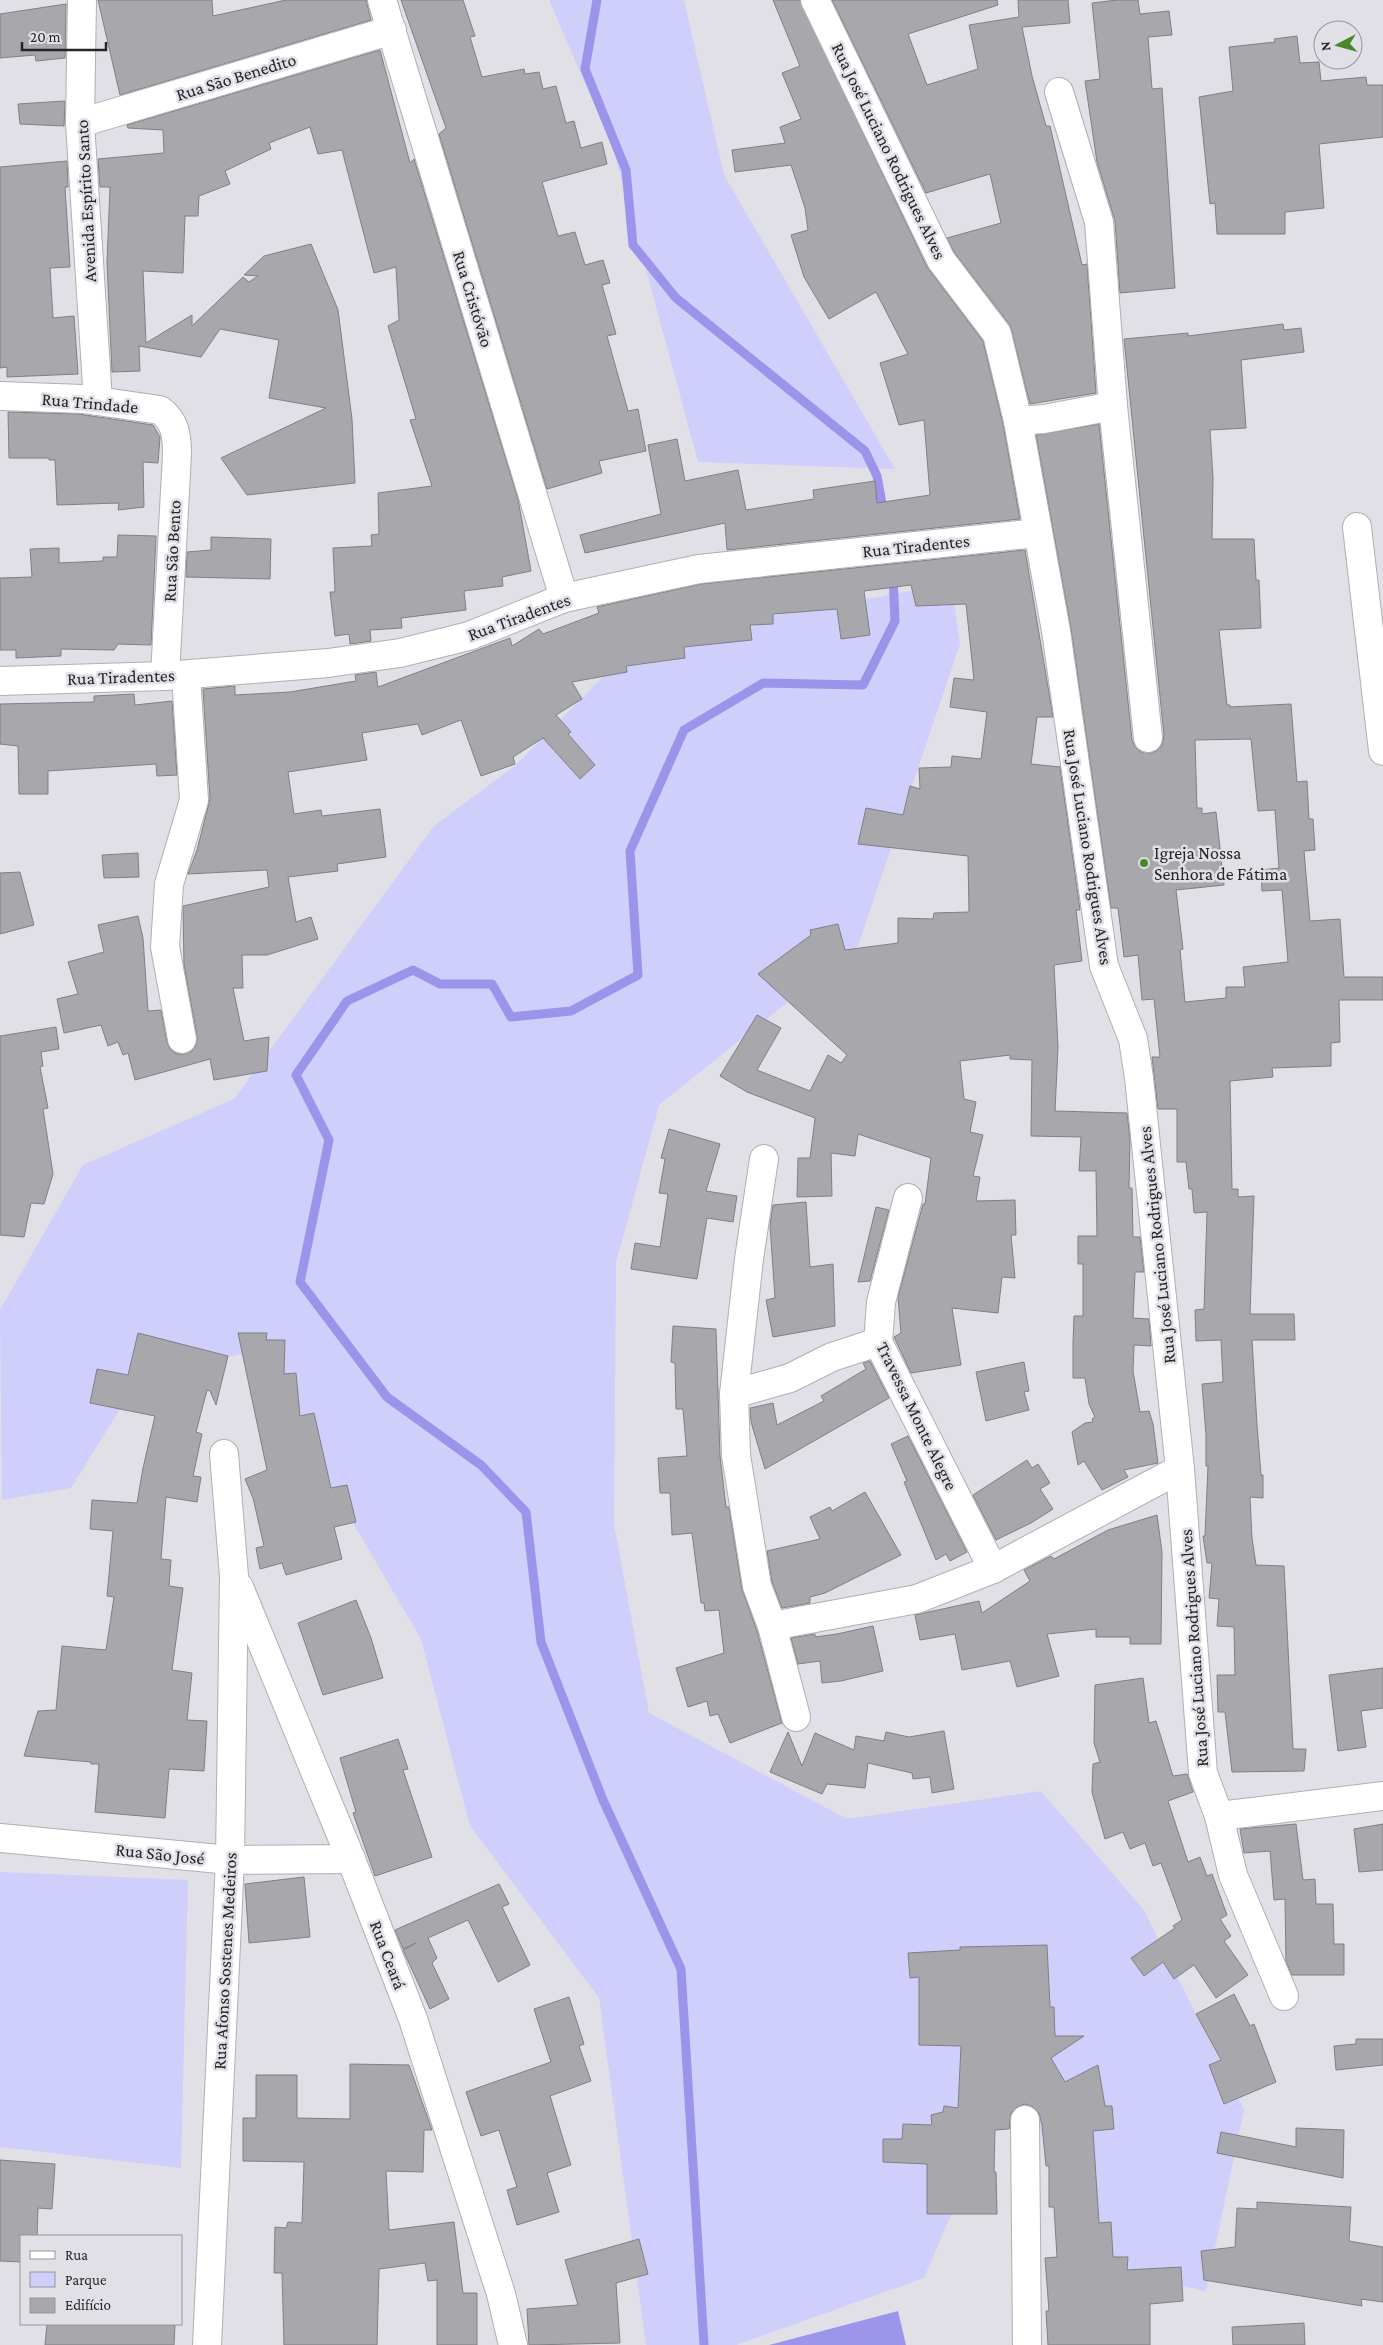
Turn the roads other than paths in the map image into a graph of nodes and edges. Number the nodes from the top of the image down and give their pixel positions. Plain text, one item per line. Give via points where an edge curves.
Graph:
1 (82, 0) edge
2 (382, 0) edge
3 (816, 0) edge
4 (392, 30) junction
5 (1059, 92) dead end
6 (80, 124) junction
7 (0, 396) edge
8 (98, 401) junction
9 (1113, 406) junction
10 (1018, 421) junction
11 (174, 425) joint
12 (1357, 527) dead end
13 (1037, 533) junction
14 (564, 598) junction
15 (176, 675) junction
16 (0, 681) edge
17 (1148, 738) dead end
18 (1383, 751) edge
19 (182, 1039) dead end
20 (764, 1159) dead end
21 (908, 1198) dead end
22 (878, 1342) junction
23 (734, 1394) junction
24 (224, 1454) dead end
25 (1180, 1469) junction
26 (992, 1569) junction
27 (234, 1576) junction
28 (772, 1626) junction
29 (796, 1717) dead end
30 (1383, 1796) edge
31 (1219, 1816) junction
32 (0, 1838) edge
33 (351, 1859) junction
34 (230, 1860) junction
35 (1284, 1996) dead end
36 (1025, 2120) dead end
37 (207, 2345) edge
38 (513, 2345) edge
39 (1027, 2345) edge

1 - 6 street, Avenida Espírito Santo
2 - 4 street, Rua Cristóvão
3 - 10 street, Rua José Luciano Rodrigues Alves via 940,260 997,334
4 - 6 street, Rua São Benedito
4 - 14 street, Rua Cristóvão
5 - 9 street via 1099,222
6 - 8 street, Avenida Espírito Santo
7 - 8 street, Rua Trindade
8 - 11 street, Rua Trindade via 160,410
9 - 10 street
9 - 17 street
10 - 13 street, Rua José Luciano Rodrigues Alves
11 - 15 street, Rua São Bento via 177,454
12 - 18 street
13 - 14 street, Rua Tiradentes via 699,569
13 - 25 street, Rua José Luciano Rodrigues Alves via 1056,631 1104,966 1133,1039 1139,1078
14 - 15 street, Rua Tiradentes via 469,636 400,652 328,663
15 - 16 street, Rua Tiradentes
15 - 19 street, Rua São Bento via 194,800 169,884 165,947
20 - 23 street
21 - 22 street, Travessa Monte Alegre via 881,1302
22 - 23 street via 832,1357 790,1378
22 - 26 street, Travessa Monte Alegre
23 - 28 street via 736,1456 757,1586
24 - 27 street
25 - 26 street
25 - 31 street, Rua José Luciano Rodrigues Alves via 1203,1772
26 - 28 street via 917,1599
27 - 33 street, Rua Ceará
27 - 34 street, Rua Afonso Sostenes Medeiros
28 - 29 street
30 - 31 street
31 - 35 street, Rua José Luciano Rodrigues Alves via 1233,1875
32 - 34 street, Rua São José
33 - 34 street, Rua São José
33 - 38 street, Rua Ceará via 413,2019 501,2294
34 - 37 street, Rua Afonso Sostenes Medeiros
36 - 39 street

